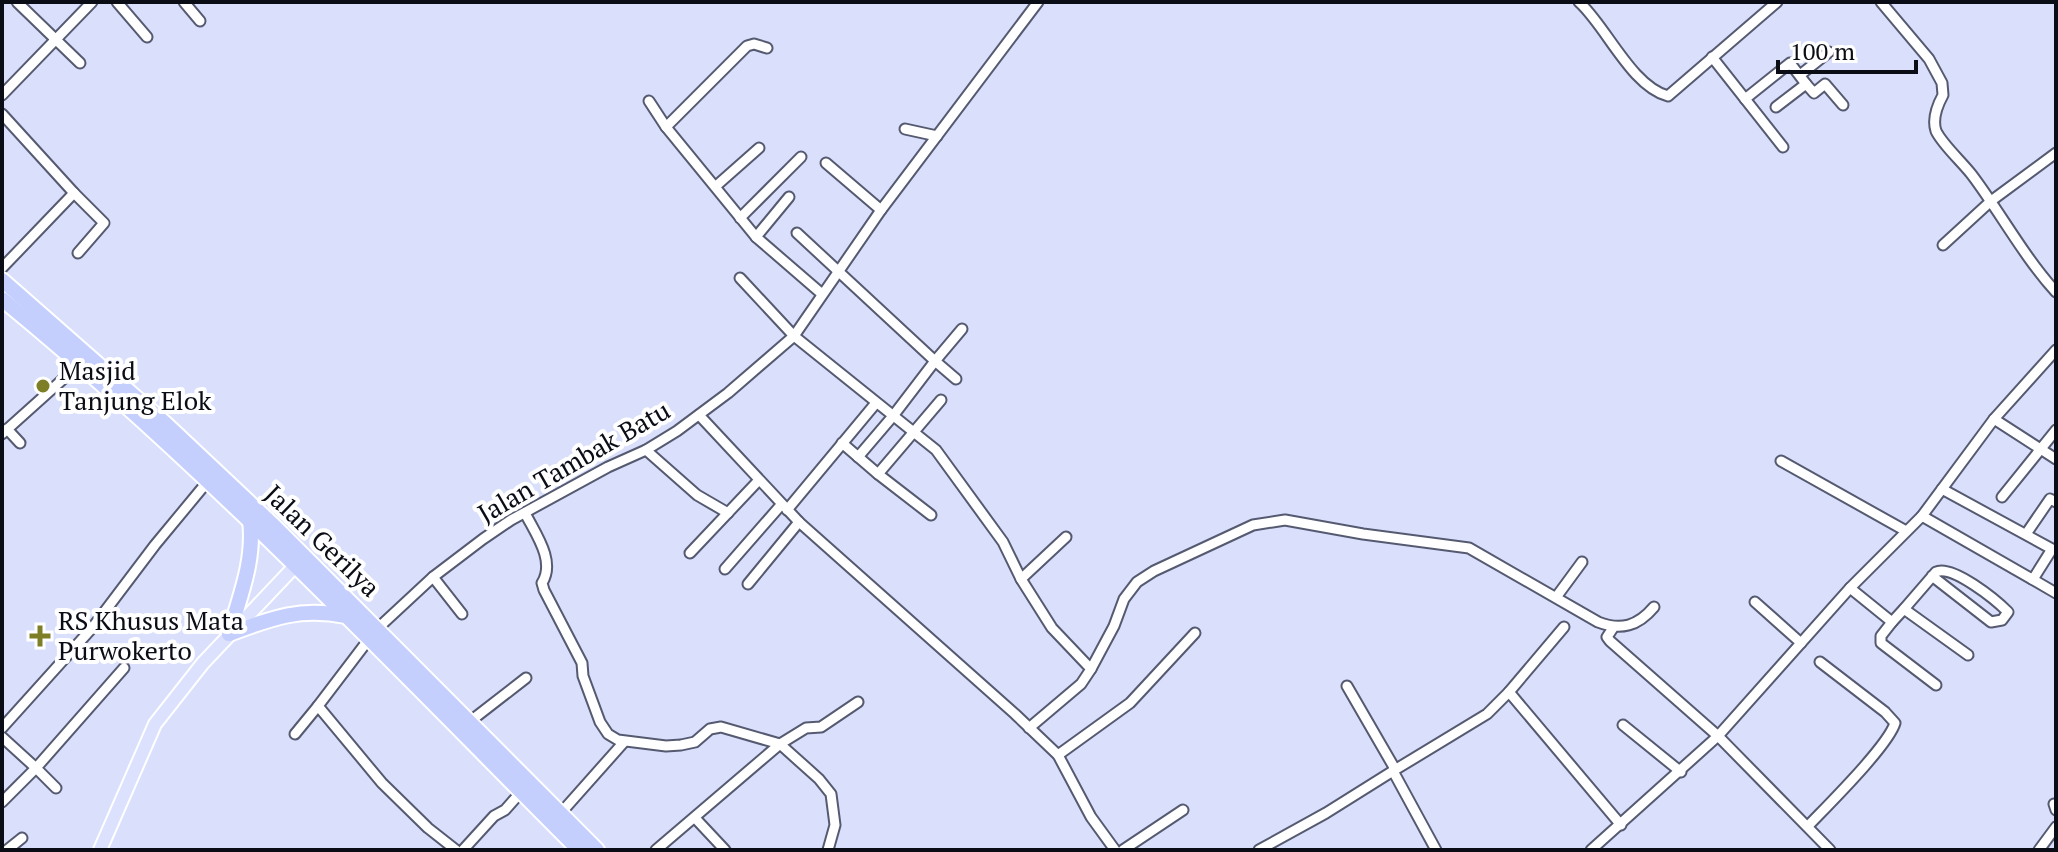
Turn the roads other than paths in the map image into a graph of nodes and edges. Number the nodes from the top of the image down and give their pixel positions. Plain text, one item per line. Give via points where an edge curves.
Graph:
1 (17, 2) edge
2 (92, 2) edge
3 (117, 2) edge
4 (184, 2) edge
5 (1038, 2) edge
6 (1579, 2) edge
7 (1777, 2) edge
8 (1881, 2) edge
9 (200, 21) dead end
10 (147, 37) dead end
11 (57, 39) junction
12 (767, 48) dead end
13 (1829, 52) dead end
14 (1712, 57) junction
15 (80, 63) dead end
16 (1803, 80) junction
17 (2, 95) edge
18 (1745, 99) junction
19 (649, 101) dead end
20 (1843, 105) dead end
21 (1776, 107) dead end
22 (2, 114) edge
23 (666, 127) junction
24 (905, 129) dead end
25 (937, 136) junction
26 (1783, 147) dead end
27 (759, 148) dead end
28 (2056, 153) edge
29 (801, 157) dead end
30 (826, 163) dead end
31 (716, 186) junction
32 (74, 193) junction
33 (789, 197) dead end
34 (1991, 201) junction
35 (881, 210) junction
36 (740, 218) junction
37 (797, 233) dead end
38 (756, 237) junction
39 (1943, 245) dead end
40 (78, 253) dead end
41 (2, 268) edge
42 (839, 273) junction
43 (740, 278) dead end
44 (2, 280) edge
45 (2056, 292) edge
46 (822, 294) junction
47 (2, 299) edge
48 (962, 329) dead end
49 (794, 336) junction
50 (2056, 350) edge
51 (935, 361) junction
52 (81, 363) junction
53 (956, 379) dead end
54 (941, 400) dead end
55 (876, 403) junction
56 (699, 415) junction
57 (893, 416) junction
58 (1994, 419) junction
59 (2056, 430) edge
60 (4, 432) edge
61 (913, 432) junction
62 (20, 443) dead end
63 (842, 443) junction
64 (2040, 448) junction
65 (646, 450) junction
66 (858, 457) junction
67 (2056, 459) edge
68 (1781, 461) dead end
69 (878, 474) junction
70 (759, 480) junction
71 (208, 481) junction
72 (1942, 489) junction
73 (2056, 489) edge
74 (2002, 497) dead end
75 (2053, 500) edge
76 (784, 507) junction
77 (525, 513) junction
78 (728, 513) junction
79 (931, 515) dead end
80 (1922, 516) junction
81 (250, 520) junction
82 (799, 522) junction
83 (268, 529) junction
84 (1906, 531) junction
85 (2026, 534) junction
86 (1066, 537) dead end
87 (2054, 550) edge
88 (690, 553) dead end
89 (1582, 562) dead end
90 (296, 565) junction
91 (725, 569) dead end
92 (1932, 576) junction
93 (433, 577) junction
94 (1021, 579) junction
95 (2032, 579) junction
96 (748, 584) dead end
97 (1850, 588) junction
98 (2056, 593) edge
99 (1557, 596) junction
100 (1755, 602) dead end
101 (1654, 607) dead end
102 (1904, 609) junction
103 (462, 614) dead end
104 (346, 616) junction
105 (1892, 622) junction
106 (1564, 627) dead end
107 (1610, 632) junction
108 (1195, 633) dead end
109 (229, 634) junction
110 (373, 634) junction
111 (1801, 643) junction
112 (1968, 655) dead end
113 (1820, 662) dead end
114 (124, 668) dead end
115 (1091, 669) junction
116 (526, 678) dead end
117 (1936, 685) dead end
118 (1347, 686) dead end
119 (1509, 692) junction
120 (858, 702) dead end
121 (318, 706) junction
122 (468, 723) junction
123 (1623, 725) dead end
124 (2, 728) edge
125 (1030, 729) junction
126 (295, 734) dead end
127 (1718, 736) junction
128 (2, 737) edge
129 (624, 742) junction
130 (780, 744) junction
131 (1058, 755) junction
132 (36, 768) junction
133 (1394, 770) junction
134 (1681, 772) junction
135 (56, 788) dead end
136 (521, 792) junction
137 (2, 802) edge
138 (1183, 810) dead end
139 (560, 814) junction
140 (695, 818) junction
141 (1621, 825) junction
142 (1808, 826) junction
143 (2056, 827) edge
144 (22, 838) dead end
145 (1115, 849) edge
146 (7, 850) edge
147 (100, 850) edge
148 (456, 850) edge
149 (463, 850) edge
150 (579, 850) edge
151 (597, 850) edge
152 (656, 850) edge
153 (725, 850) edge
154 (828, 850) edge
155 (1259, 850) edge
156 (1436, 850) edge
157 (1591, 850) edge
158 (1830, 850) edge
159 (2039, 850) edge

1 - 11 street
2 - 11 street
3 - 10 street
4 - 9 street
5 - 25 street, Jalan Tambak Batu
6 - 14 street via 1620,57 1665,96
7 - 14 street
8 - 34 street via 1937,72 1943,95 1935,128
11 - 15 street
11 - 17 street
12 - 23 street via 747,46
13 - 16 street
14 - 18 street
16 - 18 street via 1790,63
16 - 20 street via 1814,93 1825,84
16 - 21 street
18 - 26 street
19 - 23 street
22 - 32 street
23 - 31 street
24 - 25 street
25 - 35 street, Jalan Tambak Batu
27 - 31 street
28 - 34 street
29 - 36 street
30 - 35 street
31 - 36 street
32 - 40 street via 104,223
32 - 41 street
33 - 38 street
34 - 39 street
34 - 45 street
35 - 42 street, Jalan Tambak Batu
36 - 38 street
37 - 42 street
38 - 46 street
42 - 46 street, Jalan Tambak Batu
42 - 51 street
43 - 49 street
44 - 83 highway, Jalan Gerilya via 167,425
46 - 49 street, Jalan Tambak Batu
47 - 52 highway, Jalan Gerilya
48 - 51 street
49 - 55 street
49 - 56 street, Jalan Tambak Batu
50 - 58 street
51 - 53 street
51 - 57 street
52 - 60 street
52 - 71 highway, Jalan Gerilya
54 - 61 street
55 - 57 street
55 - 63 street
56 - 65 street, Jalan Tambak Batu
56 - 70 street
57 - 61 street
57 - 66 street
58 - 64 street
58 - 72 street
59 - 64 street
60 - 62 street
61 - 69 street
61 - 94 street via 941,455 1003,542
63 - 66 street
63 - 76 street
64 - 67 street
64 - 74 street
65 - 77 street, Jalan Tambak Batu
65 - 78 street via 697,495
66 - 69 street
68 - 84 street
69 - 79 street
70 - 76 street
70 - 78 street
71 - 81 highway, Jalan Gerilya
71 - 124 street via 93,627
72 - 80 street
72 - 85 street
73 - 75 street
75 - 85 street
76 - 82 street
76 - 91 street
77 - 93 street, Jalan Tambak Batu
77 - 129 street via 548,562 544,590 582,663 594,708 608,734
78 - 88 street
80 - 84 street
80 - 95 street
81 - 83 highway, Jalan Gerilya
81 - 109 highway via 250,560
82 - 96 street
82 - 125 street
83 - 90 highway, Jalan Gerilya
83 - 110 highway, Jalan Gerilya
84 - 97 street
85 - 87 street
86 - 94 street
87 - 95 street
89 - 99 street
90 - 104 highway, Jalan Gerilya
90 - 109 main road
92 - 92 street via 1991,622 2008,612 1954,573 1941,569
92 - 102 street
93 - 103 street
93 - 110 street, Jalan Tambak Batu
94 - 115 street via 1052,628
95 - 98 street
97 - 105 street
97 - 111 street
99 - 107 street
99 - 115 street via 1469,548 1269,521 1137,582
100 - 111 street
101 - 107 street via 1635,623
102 - 105 street
102 - 112 street
104 - 109 highway via 303,612
104 - 110 highway, Jalan Gerilya
105 - 117 street via 1881,643
106 - 119 street
107 - 127 street
108 - 131 street via 1130,703
109 - 147 main road via 155,724
110 - 121 street, Jalan Tambak Batu
110 - 122 highway, Jalan Gerilya
110 - 136 highway, Jalan Gerilya
111 - 127 street
113 - 142 street via 1895,723
114 - 132 street
115 - 125 street
116 - 122 street
118 - 133 street
119 - 133 street via 1487,714
119 - 141 street
120 - 130 street via 826,725 806,728
121 - 126 street, Jalan Tambak Batu
121 - 148 street via 382,783
122 - 139 highway, Jalan Gerilya
123 - 134 street
125 - 131 street
127 - 134 street
127 - 142 street
128 - 132 street
129 - 130 street via 681,745 721,727
129 - 139 street
130 - 140 street
130 - 154 street via 831,794 835,825
131 - 145 street
132 - 135 street
132 - 137 street
133 - 155 street
133 - 156 street
134 - 141 street
136 - 149 street
136 - 150 highway, Jalan Gerilya
138 - 145 street
139 - 151 highway, Jalan Gerilya
140 - 152 street
140 - 153 street
141 - 157 street
142 - 158 street
143 - 159 street
144 - 146 street

